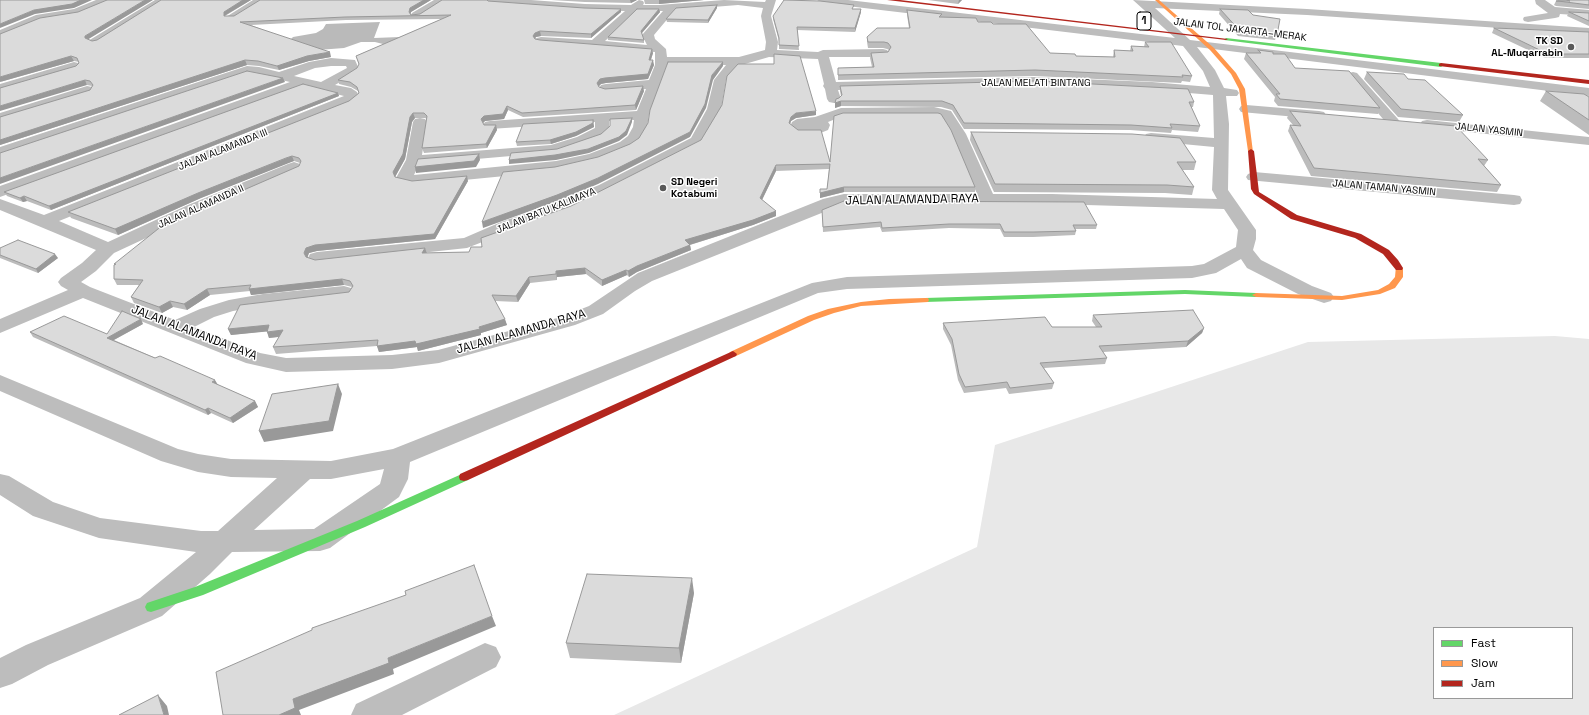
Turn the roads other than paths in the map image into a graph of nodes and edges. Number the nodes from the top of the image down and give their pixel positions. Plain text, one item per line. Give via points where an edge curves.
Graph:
1 (105, 0) edge
2 (162, 0) edge
3 (260, 0) edge
4 (441, 0) edge
5 (489, 0) edge
6 (642, 0) edge
7 (822, 0) edge
8 (889, 0) edge
9 (953, 0) edge
10 (1540, 0) edge
11 (770, 3) edge
12 (1153, 4) edge
13 (672, 7) junction
14 (634, 8) junction
15 (1552, 10) junction
16 (1589, 12) edge
17 (416, 15) edge
18 (231, 17) edge
19 (34, 19) junction
20 (6, 20) edge
21 (1507, 26) junction
22 (1589, 31) edge
23 (0, 34) edge
24 (541, 40) edge
25 (94, 41) edge
26 (594, 44) junction
27 (1343, 44) dead end
28 (769, 53) junction
29 (883, 53) edge
30 (660, 55) junction
31 (823, 56) junction
32 (739, 61) junction
33 (74, 66) edge
34 (281, 76) junction
35 (1353, 76) edge
36 (303, 82) junction
37 (1589, 82) edge
38 (654, 84) junction
39 (323, 86) junction
40 (829, 86) junction
41 (0, 88) edge
42 (606, 88) edge
43 (87, 90) edge
44 (1219, 92) junction
45 (1589, 92) edge
46 (1243, 93) junction
47 (1246, 109) junction
48 (841, 112) junction
49 (642, 116) junction
50 (0, 117) edge
51 (602, 117) junction
52 (1334, 117) edge
53 (1371, 120) edge
54 (817, 121) dead end
55 (420, 122) edge
56 (1393, 122) junction
57 (490, 125) edge
58 (959, 134) junction
59 (974, 134) edge
60 (1137, 136) edge
61 (1589, 141) edge
62 (1222, 143) junction
63 (552, 149) junction
64 (0, 152) edge
65 (414, 160) junction
66 (556, 166) junction
67 (294, 167) edge
68 (1254, 177) junction
69 (0, 192) edge
70 (987, 199) junction
71 (1514, 200) dead end
72 (0, 204) edge
73 (1230, 204) junction
74 (44, 221) junction
75 (108, 249) junction
76 (1244, 250) junction
77 (317, 258) edge
78 (76, 286) junction
79 (344, 292) edge
80 (1324, 297) junction
81 (0, 312) edge
82 (0, 327) edge
83 (177, 327) junction
84 (0, 382) edge
85 (398, 457) junction
86 (303, 470) junction
87 (0, 483) edge
88 (320, 540) junction
89 (222, 543) junction
90 (151, 607) junction
91 (484, 657) dead end
92 (0, 674) edge
93 (368, 715) edge

1 - 19 street via 80,11
2 - 25 street
3 - 18 street
4 - 17 street
5 - 14 street via 579,7
6 - 14 street
7 - 45 street
8 - 37 main road, JALAN TOL JAKARTA–MERAK / 1
9 - 27 main road, JALAN TOL JAKARTA–MERAK / 1
10 - 15 street
11 - 13 street via 738,2
11 - 28 street via 766,16 772,42
12 - 21 street
12 - 44 street via 1209,70
12 - 46 main road via 1212,49 1232,73
13 - 14 street
13 - 30 street via 648,35
14 - 26 street
15 - 16 street
15 - 21 street via 1555,16 1553,17 1506,22
19 - 20 street
19 - 23 street
21 - 22 street
24 - 26 street
26 - 30 street
28 - 31 street
28 - 32 street
29 - 31 street
30 - 32 street
30 - 38 street
31 - 40 street
32 - 77 street, JALAN BATU KALIMAYA via 734,63 720,80 714,109 696,141 605,188 565,206 466,243
33 - 41 street
34 - 36 street, JALAN ALAMANDA III
34 - 39 street via 313,65 331,62 351,63 353,69
34 - 64 street, JALAN ALAMANDA III via 251,70 240,71
35 - 56 street
36 - 39 street, JALAN ALAMANDA III
36 - 69 street
38 - 42 street
38 - 49 street
39 - 74 street, JALAN ALAMANDA III via 346,91 352,97
40 - 44 street, JALAN MELATI BINTANG via 1034,81 1152,86
40 - 48 street
43 - 50 street
44 - 46 street, JALAN MELATI BINTANG
44 - 62 street
46 - 47 main road
47 - 52 street
47 - 68 main road
48 - 54 street
48 - 58 street via 941,112 946,114
49 - 51 street
49 - 66 street via 634,139 619,148 593,158
51 - 57 street
51 - 63 street via 602,129 596,134
53 - 56 street, JALAN YASMIN
55 - 65 street
56 - 61 street, JALAN YASMIN
58 - 59 street
58 - 70 street
60 - 62 street
62 - 73 street via 1220,190
63 - 65 street
63 - 66 street
65 - 66 street via 404,178 406,180
67 - 75 street, JALAN ALAMANDA II
68 - 71 street, JALAN TAMAN YASMIN
68 - 80 main road via 1254,188 1262,198 1304,221 1344,231 1370,242 1386,252 1399,269 1399,277 1392,286 1380,292 1342,298
70 - 73 street, JALAN ALAMANDA RAYA
70 - 83 street, JALAN ALAMANDA RAYA via 862,198 829,203 646,277 596,310 568,321 439,356 392,362 286,365 254,358
72 - 74 street
73 - 76 street via 1247,230
74 - 75 street
75 - 78 street via 89,267
76 - 80 street via 1254,264 1304,290
76 - 85 street via 1209,269 1192,272 825,286
78 - 81 street
78 - 82 street
78 - 83 street, JALAN ALAMANDA RAYA
79 - 83 street via 229,306 207,312
80 - 88 main road via 1177,292 889,301 831,311 796,324 361,524
84 - 86 street via 170,455 231,468
85 - 86 street via 331,470
85 - 88 street via 395,479 390,490
86 - 89 street
87 - 89 street via 43,509 100,528 178,540
88 - 89 street
88 - 90 main road via 199,591
89 - 90 street via 200,566
90 - 92 street via 37,655
91 - 93 street

